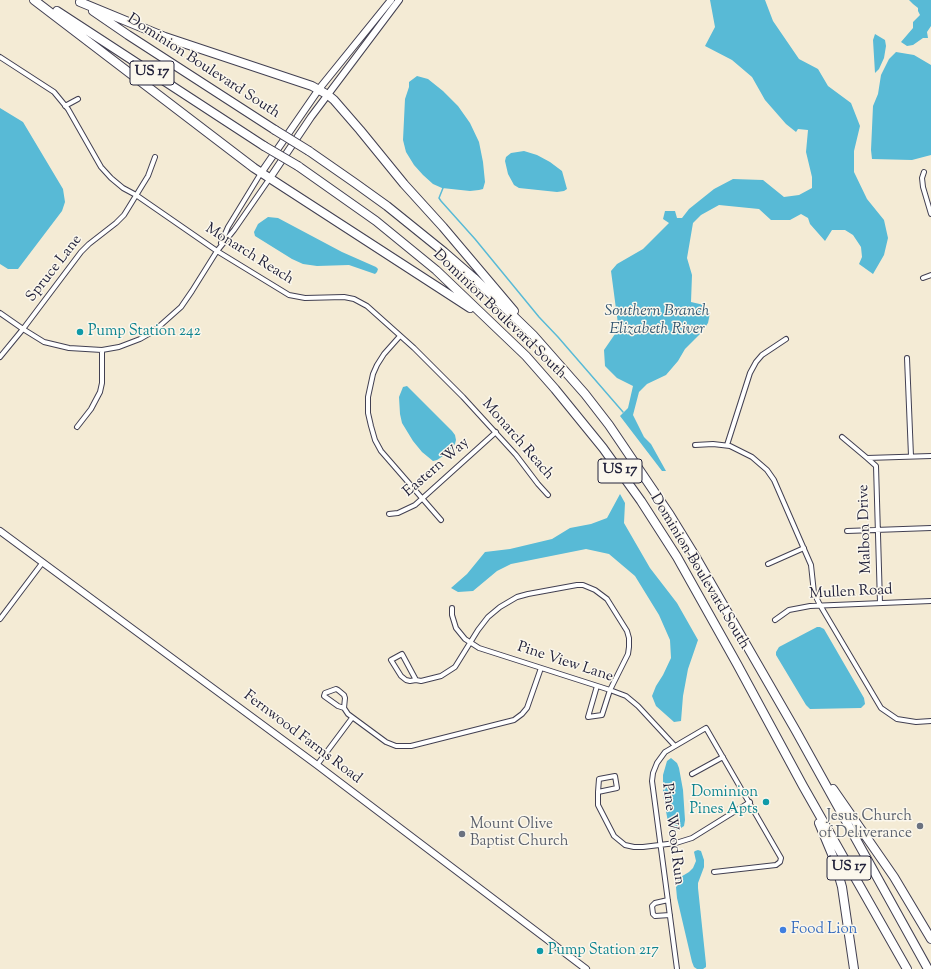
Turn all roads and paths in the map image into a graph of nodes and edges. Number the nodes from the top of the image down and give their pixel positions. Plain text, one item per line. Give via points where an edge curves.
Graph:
1 (34, 0) edge
2 (40, 0) edge
3 (391, 0) edge
4 (399, 0) edge
5 (78, 1) edge
6 (0, 57) edge
7 (319, 89) junction
8 (328, 95) junction
9 (78, 99) dead end
10 (65, 106) junction
11 (155, 157) dead end
12 (924, 172) dead end
13 (261, 173) junction
14 (270, 178) junction
15 (136, 195) junction
16 (931, 214) edge
17 (217, 251) junction
18 (931, 275) edge
19 (923, 278) dead end
20 (0, 313) edge
21 (490, 321) junction
22 (23, 329) junction
23 (533, 335) junction
24 (400, 336) junction
25 (786, 339) dead end
26 (102, 350) junction
27 (0, 357) edge
28 (907, 358) dead end
29 (77, 427) dead end
30 (496, 432) junction
31 (842, 437) dead end
32 (695, 445) dead end
33 (727, 445) junction
34 (911, 456) junction
35 (931, 456) edge
36 (867, 458) junction
37 (548, 495) dead end
38 (422, 499) junction
39 (389, 514) dead end
40 (441, 520) dead end
41 (931, 528) edge
42 (878, 530) junction
43 (0, 531) edge
44 (847, 531) dead end
45 (804, 548) junction
46 (43, 562) junction
47 (768, 564) dead end
48 (931, 601) edge
49 (880, 603) junction
50 (820, 605) junction
51 (452, 608) dead end
52 (0, 619) edge
53 (775, 620) dead end
54 (470, 643) junction
55 (541, 668) junction
56 (416, 680) junction
57 (597, 686) junction
58 (610, 690) junction
59 (344, 708) junction
60 (352, 718) junction
61 (931, 721) edge
62 (796, 731) junction
63 (676, 746) junction
64 (723, 756) junction
65 (317, 765) junction
66 (692, 774) dead end
67 (803, 786) junction
68 (598, 792) junction
69 (750, 802) junction
70 (661, 845) junction
71 (714, 872) dead end
72 (668, 900) junction
73 (670, 915) junction
74 (931, 939) edge
75 (586, 969) edge
76 (677, 969) edge
77 (854, 969) edge
78 (906, 969) edge
79 (928, 969) edge

1 - 13 highway
2 - 21 highway, Dominion Boulevard South / US 17, bridge via 298,166 359,209 407,245
3 - 7 street
4 - 8 street
5 - 7 highway via 165,37
5 - 23 highway, Dominion Boulevard South / US 17, bridge via 355,183 474,278
6 - 10 street, Monarch Reach via 54,92
7 - 8 highway
7 - 13 street
8 - 14 street
8 - 23 highway
9 - 10 street
10 - 15 street, Monarch Reach via 101,167 123,188
11 - 15 street, Spruce Lane via 148,176
12 - 16 street via 922,184
13 - 14 highway
13 - 17 street via 228,227
14 - 17 street
14 - 21 highway
15 - 17 street, Monarch Reach
15 - 22 street, Spruce Lane via 120,219 81,252
17 - 24 street, Monarch Reach via 289,295 305,298 354,299 367,306
17 - 26 street via 181,307 168,319 140,339
18 - 19 street
20 - 22 street
21 - 67 highway, Dominion Boulevard South / US 17 via 526,356 569,405 604,448 641,501 677,557
22 - 26 street via 44,342 76,349
22 - 27 street, Spruce Lane
23 - 62 highway, Dominion Boulevard South / US 17 via 585,394 647,480 694,554
24 - 30 street, Monarch Reach via 463,396
24 - 38 street via 377,365 370,386 368,413 375,440 381,451
25 - 33 street via 756,362 750,373
26 - 29 street via 103,379 100,392
28 - 34 street
30 - 37 street, Monarch Reach
30 - 38 street, Eastern Way
31 - 36 street, Malbon Drive
32 - 33 street
33 - 45 street via 752,457 767,470 774,480
34 - 35 street
34 - 36 street
36 - 42 street, Malbon Drive via 876,466
38 - 39 street, Eastern Way via 407,509
38 - 40 street
41 - 42 street
42 - 44 street
42 - 49 street, Malbon Drive
43 - 46 street, Fernwood Farms Road
45 - 47 street
45 - 50 street via 811,565 814,593
46 - 52 street
46 - 65 street, Fernwood Farms Road
48 - 49 street, Mullen Road
49 - 50 street, Mullen Road
50 - 53 street, Mullen Road via 789,610
50 - 61 street via 881,708 897,719
51 - 54 street, Pine View Lane via 456,628
54 - 55 street, Pine View Lane
54 - 56 street via 450,671 441,676
54 - 58 street via 488,617 517,597 572,585 589,587 607,599 629,638 628,654
55 - 57 street, Pine View Lane
55 - 60 street via 527,708 511,721 402,747 392,746
56 - 56 street via 402,654 391,660 401,676 406,680
57 - 58 street, Pine View Lane
57 - 58 street via 588,717 602,715
58 - 63 street, Pine View Lane via 631,699
59 - 59 street via 344,694 336,689 325,693 324,696
59 - 60 street
60 - 65 street
62 - 74 highway via 894,877
62 - 79 highway, Dominion Boulevard South
63 - 64 street, Pine Wood Run via 706,728
63 - 70 street, Pine Wood Run via 661,756 653,773
64 - 66 street
64 - 69 street
65 - 75 street, Fernwood Farms Road
67 - 77 highway via 834,859 842,887
67 - 78 highway, Dominion Boulevard South / US 17
68 - 68 street via 617,788 615,776 599,779
68 - 70 street via 598,805 611,832 618,840 624,845 634,847
69 - 70 street via 692,838
69 - 71 street via 779,853 780,862 776,865
70 - 72 street, Pine Wood Run
72 - 73 street, Pine Wood Run
72 - 73 street via 655,903 652,906 653,914
73 - 76 street, Pine Wood Run

